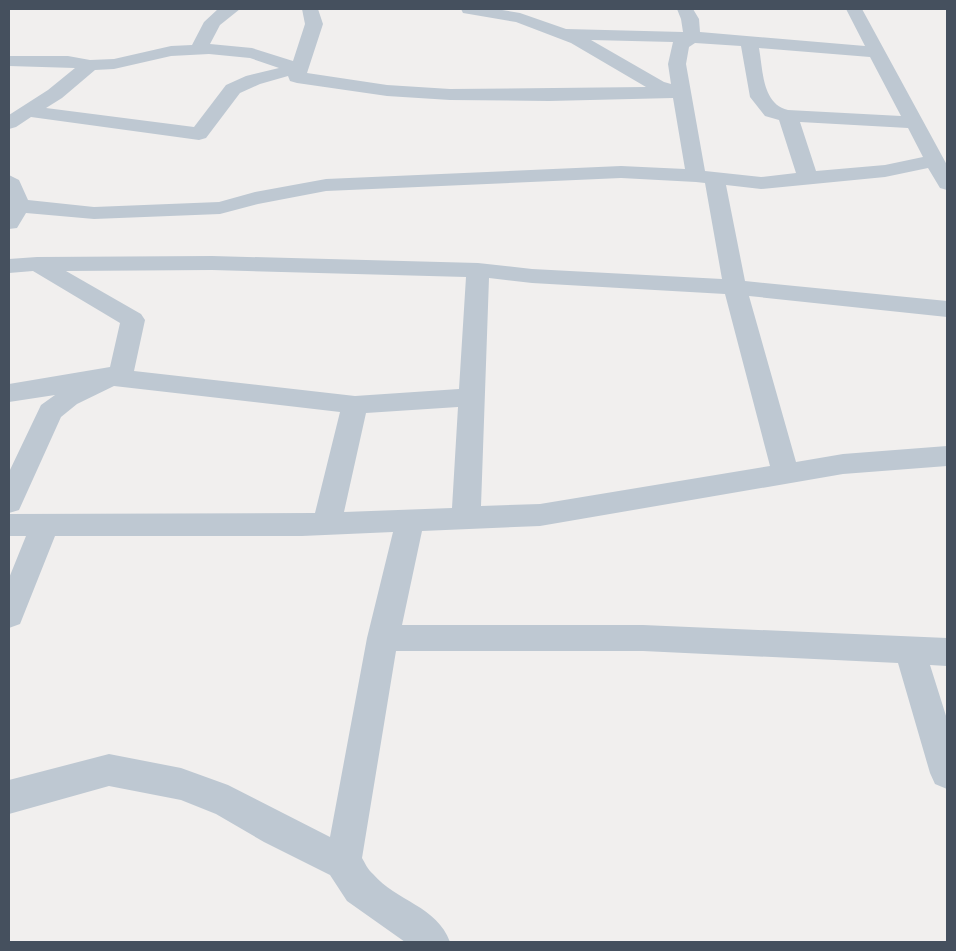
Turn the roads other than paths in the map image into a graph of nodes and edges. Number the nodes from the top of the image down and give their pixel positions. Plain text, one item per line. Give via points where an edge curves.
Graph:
1 (232, 9) edge
2 (310, 9) edge
3 (469, 9) edge
4 (685, 9) edge
5 (854, 9) edge
6 (561, 34) junction
7 (692, 37) junction
8 (749, 43) junction
9 (198, 50) junction
10 (878, 52) junction
11 (9, 61) edge
12 (90, 65) junction
13 (299, 68) junction
14 (682, 92) junction
15 (28, 111) junction
16 (788, 116) junction
17 (9, 123) edge
18 (915, 123) junction
19 (935, 160) junction
20 (705, 177) junction
21 (808, 179) junction
22 (9, 181) edge
23 (947, 184) edge
24 (14, 215) edge
25 (37, 264) junction
26 (9, 266) edge
27 (478, 270) junction
28 (735, 287) junction
29 (947, 309) edge
30 (110, 377) junction
31 (9, 393) edge
32 (472, 397) junction
33 (355, 405) junction
34 (947, 456) edge
35 (786, 474) junction
36 (9, 502) edge
37 (466, 518) junction
38 (410, 520) junction
39 (326, 524) junction
40 (9, 525) edge
41 (44, 525) junction
42 (9, 615) edge
43 (383, 638) junction
44 (910, 651) junction
45 (947, 652) edge
46 (947, 773) edge
47 (9, 797) edge
48 (343, 862) junction
49 (431, 942) edge

1 - 9 street via 217,16
2 - 13 street via 314,24
3 - 6 street via 520,18
4 - 7 street
5 - 10 street
6 - 7 street
6 - 14 street via 590,45 659,87
7 - 8 street
7 - 14 street via 680,45 677,64
8 - 10 street
8 - 16 street via 759,97 772,112
9 - 12 street
9 - 13 street via 252,54
10 - 18 street
11 - 12 street via 68,61
12 - 15 street via 56,94
13 - 14 street via 297,77 414,93 540,96
13 - 15 street via 252,80 233,89 200,134
14 - 20 street
15 - 17 street
16 - 18 street
16 - 21 street
18 - 19 street
19 - 21 street
19 - 23 street
20 - 21 street via 761,183
20 - 24 street via 621,172 326,185 220,208
20 - 28 street
22 - 24 street via 12,184
25 - 26 street
25 - 27 street via 212,263
25 - 30 street via 132,320 121,372
27 - 28 street
27 - 32 street
28 - 29 street
28 - 35 street
30 - 31 street
30 - 33 street
30 - 36 street via 68,398 50,412
32 - 33 street
32 - 37 street
33 - 39 street
34 - 35 street via 843,464
35 - 37 street via 540,515
37 - 38 street
38 - 39 street
38 - 43 street
39 - 41 street
40 - 41 street
41 - 42 street
43 - 44 street via 643,638
43 - 48 street
44 - 45 street
44 - 46 street
47 - 48 street via 109,770 181,784 228,802
48 - 49 street via 360,888 416,926

